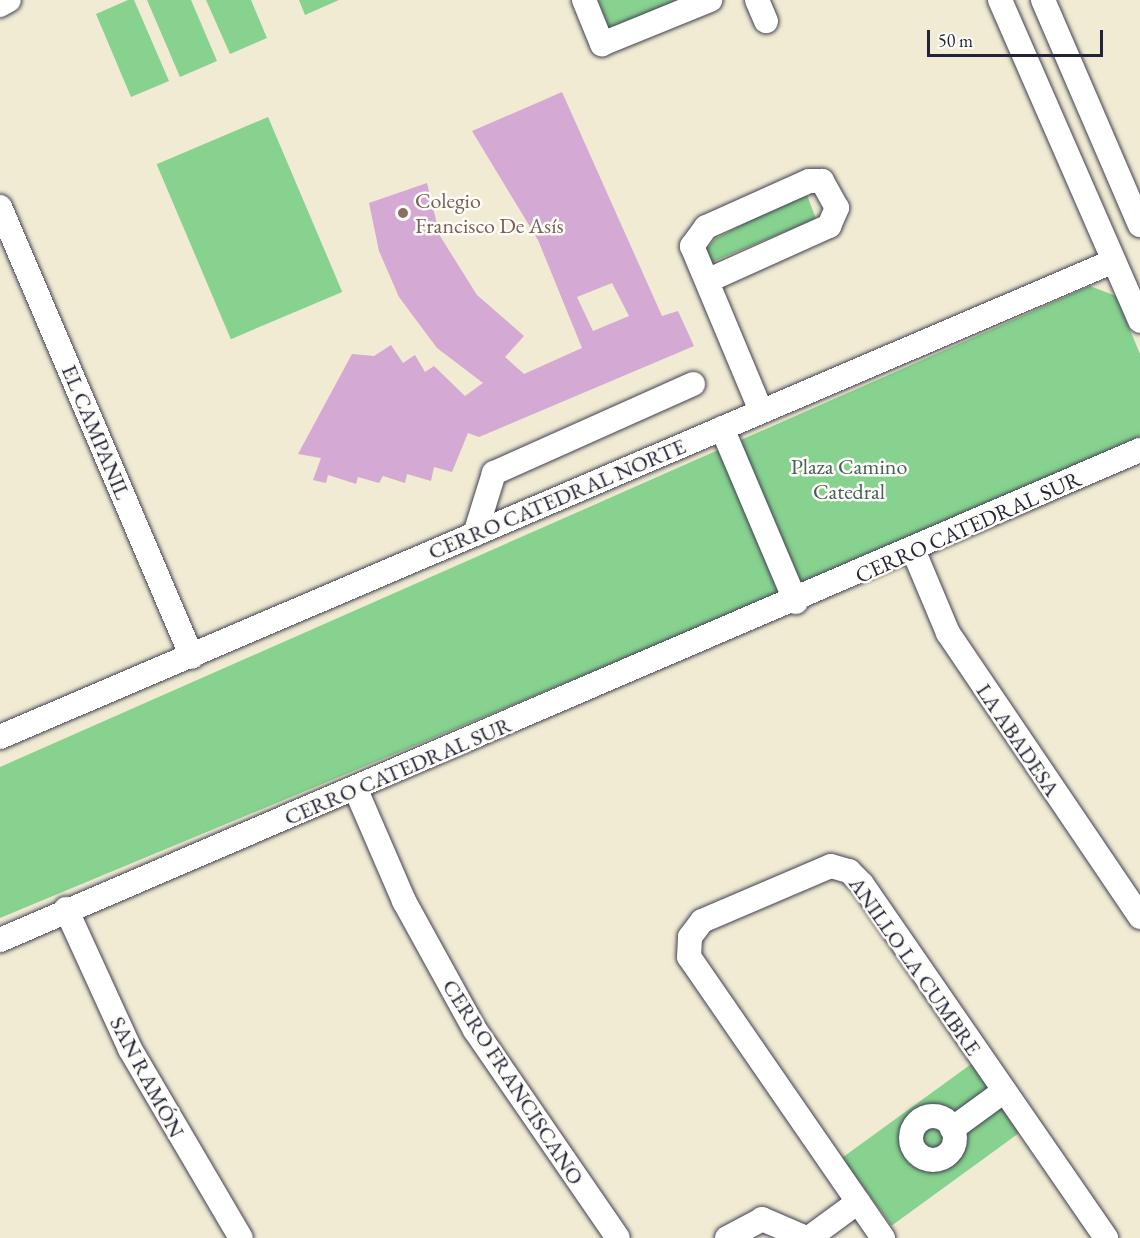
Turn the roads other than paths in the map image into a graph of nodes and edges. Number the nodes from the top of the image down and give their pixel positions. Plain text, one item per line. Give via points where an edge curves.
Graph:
1 (9, 0) edge
2 (584, 0) edge
3 (710, 0) edge
4 (1000, 0) edge
5 (1043, 0) edge
6 (0, 5) edge
7 (1132, 184) edge
8 (0, 207) edge
9 (1140, 225) edge
10 (1114, 261) junction
11 (709, 280) junction
12 (1140, 321) edge
13 (693, 384) dead end
14 (761, 411) junction
15 (722, 428) junction
16 (1140, 450) edge
17 (475, 534) junction
18 (914, 552) junction
19 (796, 602) junction
20 (192, 657) junction
21 (0, 737) edge
22 (356, 790) junction
23 (66, 909) junction
24 (1140, 917) edge
25 (0, 940) edge
26 (1004, 1091) junction
27 (952, 1129) dead end
28 (858, 1202) junction
29 (241, 1238) edge
30 (618, 1238) edge
31 (727, 1238) edge
32 (808, 1238) edge
33 (883, 1238) edge
34 (1106, 1238) edge

1 - 6 street
2 - 3 street via 602,44
4 - 10 street
5 - 7 street
7 - 9 street
8 - 20 street, EL CAMPANIL
10 - 12 street
10 - 14 street, CERRO CATEDRAL NORTE
11 - 11 street via 829,226 837,208 822,181 809,181 706,227 692,246
11 - 14 street
13 - 17 street via 494,473
14 - 15 street, CERRO CATEDRAL NORTE
15 - 17 street, CERRO CATEDRAL NORTE
15 - 19 street
16 - 18 street, CERRO CATEDRAL SUR
17 - 20 street, CERRO CATEDRAL NORTE
18 - 19 street, CERRO CATEDRAL SUR
18 - 24 street, LA ABADESA via 948,633
19 - 22 street, CERRO CATEDRAL SUR
20 - 21 street, CERRO CATEDRAL NORTE
22 - 23 street, CERRO CATEDRAL SUR
22 - 30 street, CERRO FRANCISCANO via 404,900 475,1030
23 - 25 street, CERRO CATEDRAL SUR
23 - 29 street, SAN RAMÓN via 135,1058
26 - 27 street
26 - 28 street, ANILLO LA CUMBRE via 849,871 822,868 702,921 688,947 692,966
26 - 34 street, ANILLO LA CUMBRE
28 - 32 street
28 - 33 street, ANILLO LA CUMBRE
31 - 32 street via 762,1219

